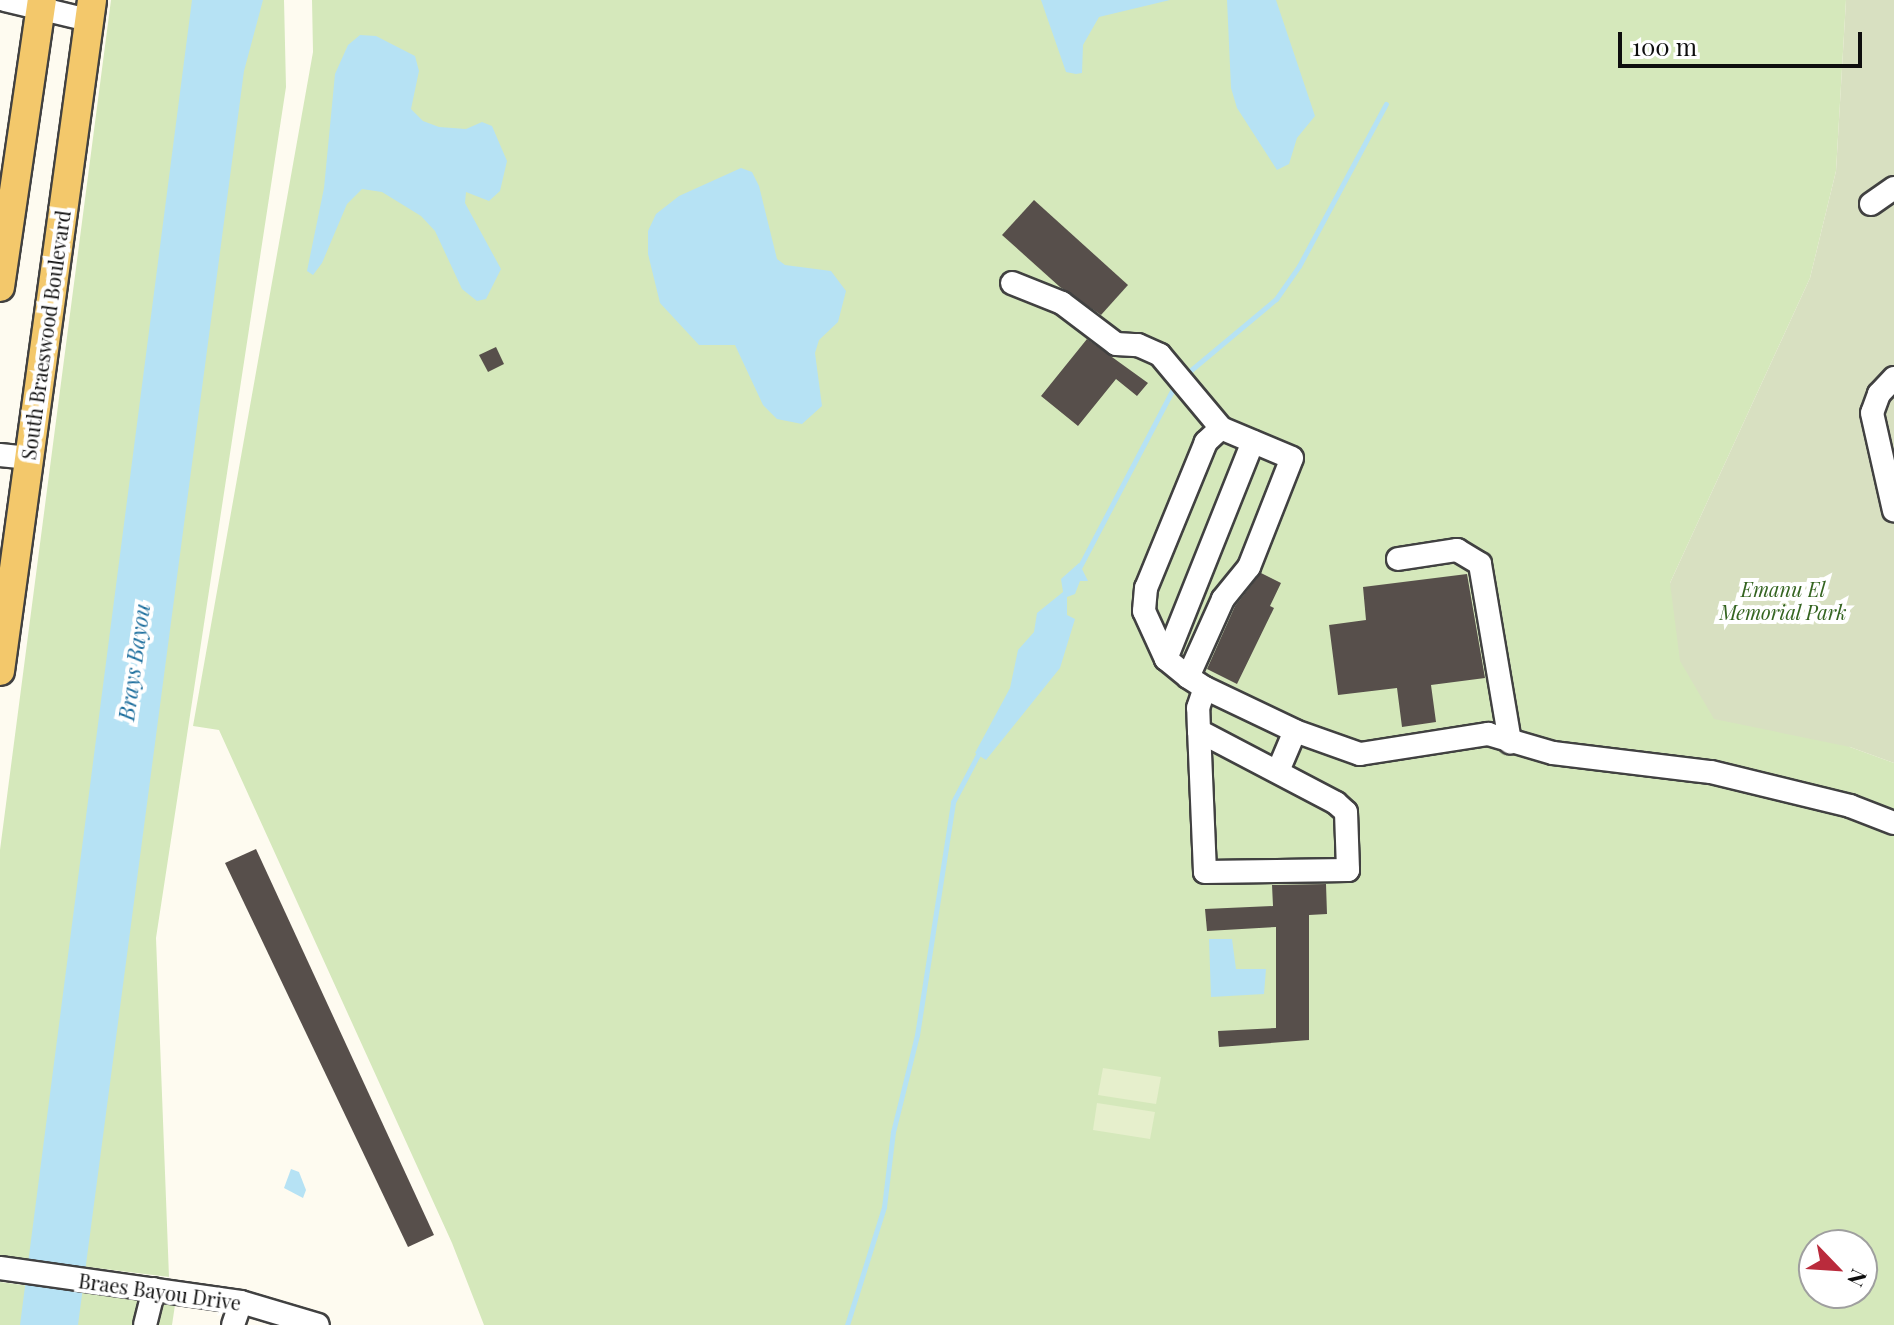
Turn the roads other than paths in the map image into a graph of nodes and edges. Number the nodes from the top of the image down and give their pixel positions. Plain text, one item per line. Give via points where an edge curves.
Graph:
1 (5, 0) edge
2 (41, 4) edge
3 (90, 10) edge
4 (1894, 188) edge
5 (1871, 204) dead end
6 (1012, 283) dead end
7 (0, 287) edge
8 (1894, 378) edge
9 (1221, 428) junction
10 (1253, 442) junction
11 (0, 455) edge
12 (29, 458) junction
13 (1894, 511) edge
14 (1398, 559) dead end
15 (1166, 659) junction
16 (0, 671) edge
17 (1197, 683) junction
18 (1199, 731) junction
19 (1295, 731) junction
20 (1510, 742) junction
21 (1278, 771) junction
22 (1894, 823) edge
23 (0, 1268) edge
24 (143, 1288) junction
25 (241, 1302) junction
26 (145, 1325) edge
27 (233, 1325) edge
28 (318, 1325) edge

1 - 2 street
2 - 3 street
2 - 7 main road
3 - 12 main road, South Braeswood Boulevard
4 - 5 street
6 - 9 street via 1062,303 1116,344 1138,345 1160,355
8 - 13 street via 1879,394 1872,413
9 - 10 street
9 - 15 street via 1206,442 1146,588 1144,611
10 - 15 street
10 - 17 street via 1292,458 1249,567 1223,599
11 - 12 street
12 - 16 main road, South Braeswood Boulevard
14 - 20 street via 1457,550 1480,564
15 - 17 street
17 - 18 street
17 - 19 street
18 - 21 street
18 - 21 street via 1205,872 1348,870 1346,812
19 - 20 street via 1360,754 1488,734
19 - 21 street
20 - 22 street via 1553,753 1711,772 1850,806
23 - 24 street, Braes Bayou Drive
24 - 25 street, Braes Bayou Drive
24 - 26 street
25 - 27 street
25 - 28 street, Braes Bayou Drive

